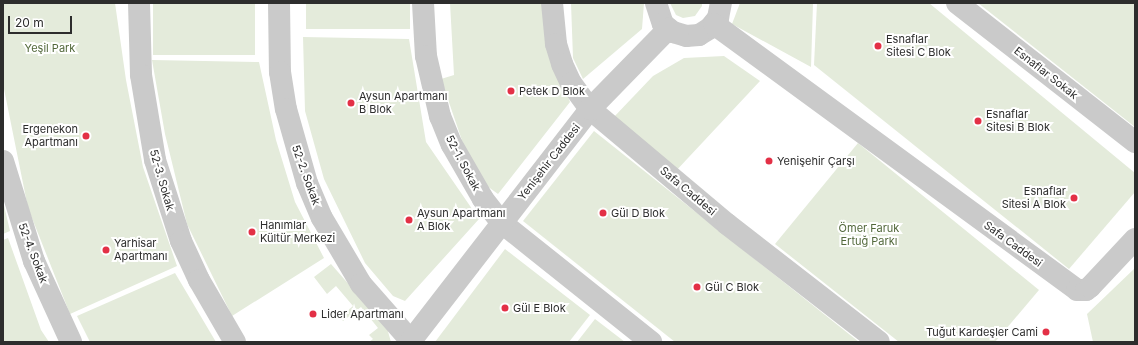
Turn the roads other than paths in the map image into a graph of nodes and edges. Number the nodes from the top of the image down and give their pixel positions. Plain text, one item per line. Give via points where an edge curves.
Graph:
1 (139, 3) edge
2 (279, 3) edge
3 (423, 3) edge
4 (552, 3) edge
5 (656, 3) edge
6 (721, 3) edge
7 (957, 3) edge
8 (714, 24) junction
9 (668, 29) junction
10 (590, 109) junction
11 (1135, 142) edge
12 (3, 161) edge
13 (502, 223) junction
14 (1135, 239) edge
15 (71, 342) edge
16 (235, 342) edge
17 (411, 342) edge
18 (651, 342) edge
19 (879, 342) edge

1 - 16 street, 52-3. Sokak via 141,75 155,160 182,241 202,286
2 - 17 street, 52-2. Sokak via 278,35 284,94 295,147 307,183 322,218 362,284
3 - 13 street, 52-1. Sokak via 426,56 440,116 466,173
4 - 10 street, Safa Caddesi via 554,30 562,64 571,84
5 - 9 street via 659,18
6 - 8 street
7 - 11 street, Esnaflar Sokak
8 - 9 street via 705,32 692,36 679,35
8 - 14 street, Safa Caddesi via 1073,288 1081,291 1090,287
9 - 10 street, Yenişehir Caddesi
10 - 13 street, Yenişehir Caddesi
10 - 19 street, Safa Caddesi via 727,224
12 - 15 street, 52-4. Sokak via 34,261
13 - 17 street, Yenişehir Caddesi
13 - 18 street, 52-1. Sokak

